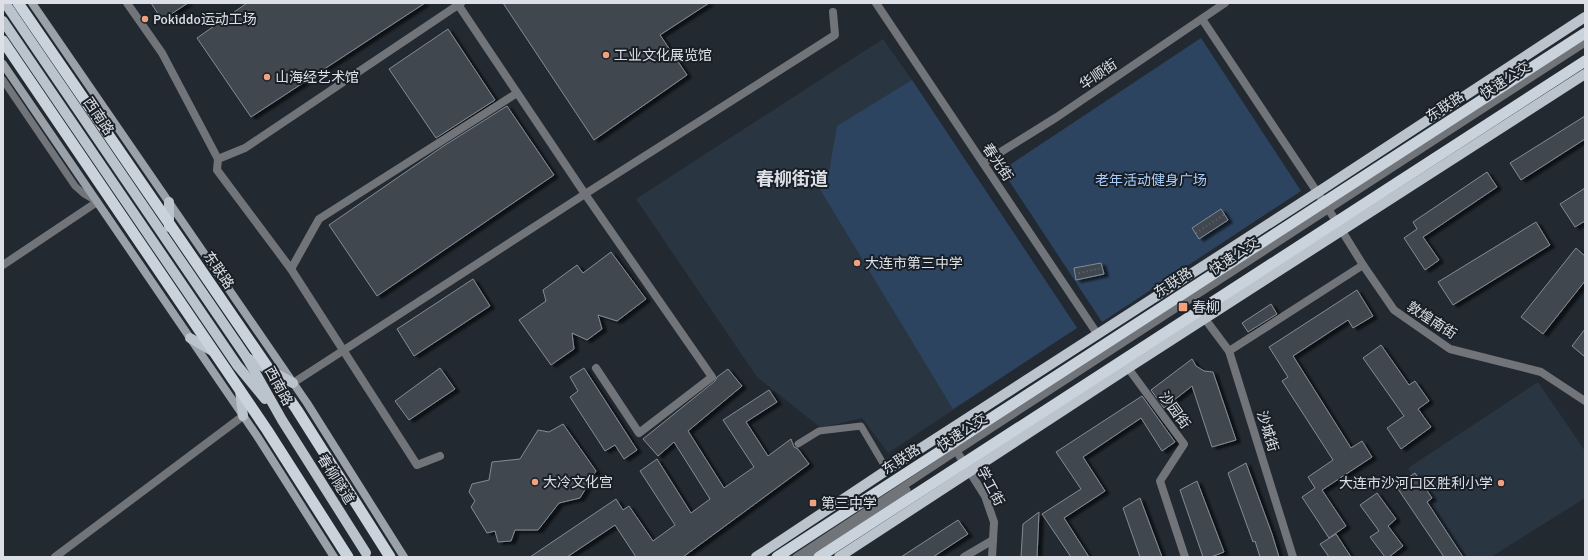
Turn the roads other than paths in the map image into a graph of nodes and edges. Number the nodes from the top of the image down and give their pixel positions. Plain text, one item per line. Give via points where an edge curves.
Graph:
1 (5, 3) edge
2 (18, 3) edge
3 (32, 3) edge
4 (127, 3) edge
5 (1225, 3) edge
6 (459, 4) edge
7 (878, 5) edge
8 (833, 12) dead end
9 (1585, 17) edge
10 (1202, 19) junction
11 (3, 21) edge
12 (1585, 32) edge
13 (3, 41) edge
14 (1585, 43) edge
15 (1585, 48) edge
16 (1585, 60) edge
17 (3, 64) edge
18 (1585, 74) edge
19 (3, 80) edge
20 (517, 92) junction
21 (218, 159) junction
22 (983, 163) junction
23 (1318, 192) junction
24 (585, 194) junction
25 (97, 202) junction
26 (169, 202) junction
27 (1330, 211) junction
28 (1342, 230) junction
29 (168, 243) junction
30 (3, 265) edge
31 (1363, 265) junction
32 (291, 269) junction
33 (1205, 319) junction
34 (1098, 335) junction
35 (190, 338) junction
36 (344, 350) junction
37 (1229, 351) junction
38 (247, 358) junction
39 (237, 366) junction
40 (596, 368) dead end
41 (1128, 368) junction
42 (293, 383) junction
43 (1585, 401) edge
44 (243, 416) junction
45 (282, 420) junction
46 (947, 432) junction
47 (798, 444) dead end
48 (958, 453) junction
49 (440, 456) dead end
50 (887, 470) junction
51 (969, 472) junction
52 (993, 540) junction
53 (366, 553) dead end
54 (55, 557) edge
55 (334, 557) edge
56 (348, 557) edge
57 (390, 557) edge
58 (404, 557) edge
59 (756, 557) edge
60 (777, 557) edge
61 (796, 557) edge
62 (806, 557) edge
63 (819, 557) edge
64 (839, 557) edge
65 (964, 557) edge
66 (992, 557) edge
67 (1185, 557) edge
68 (1293, 557) edge

1 - 29 main road, 西南路
2 - 57 highway, 东联路, bridge via 297,410
3 - 26 main road, 西南路
4 - 21 street via 162,54
5 - 10 street, 华顺街
6 - 20 street
6 - 21 street via 245,148
7 - 22 street, 春光街
8 - 24 street via 835,35
9 - 23 main road
10 - 22 street, 华顺街 via 1057,117
10 - 23 street, 敦煌南街
11 - 39 main road, 西南路
12 - 60 highway, 东联路, bridge
13 - 56 highway, bridge via 267,430
14 - 27 lane, 快速公交
15 - 27 lane, 快速公交
16 - 63 highway, bridge
17 - 25 main road
18 - 28 main road
19 - 25 lane via 75,186
20 - 24 street
20 - 32 street via 319,220
21 - 32 street via 217,170
22 - 34 street, 春光街
23 - 27 street, 敦煌南街
23 - 34 main road
24 - 36 street
24 - 40 street via 712,377 639,433
25 - 30 street
25 - 35 main road
26 - 29 main road
26 - 42 main road, 西南路
27 - 28 street, 敦煌南街
27 - 48 lane, 快速公交
28 - 31 street, 敦煌南街
28 - 33 main road
29 - 38 main road, 西南路
31 - 37 street
31 - 43 street, 敦煌南街 via 1394,310 1450,349 1541,372
32 - 36 street
33 - 37 street, 沙城街
33 - 41 main road
34 - 46 main road
35 - 39 main road
35 - 44 main road
36 - 42 street
36 - 49 street via 417,465
37 - 68 street, 沙城街
38 - 42 main road
38 - 45 main road, 西南路
39 - 44 main road
39 - 45 main road, 西南路
41 - 51 main road
41 - 67 street, 沙园街 via 1184,444 1160,482
42 - 58 main road, 西南路
44 - 54 street
44 - 55 main road
45 - 53 main road, 春柳隧道
46 - 48 street, 学工街
46 - 50 main road
47 - 50 lane via 819,431 861,426
48 - 51 street, 学工街
48 - 61 lane, 快速公交
48 - 62 lane, 快速公交
50 - 59 main road
51 - 52 street, 学工街 via 985,496 994,522
51 - 64 main road
52 - 65 street
52 - 66 street, 学工街

